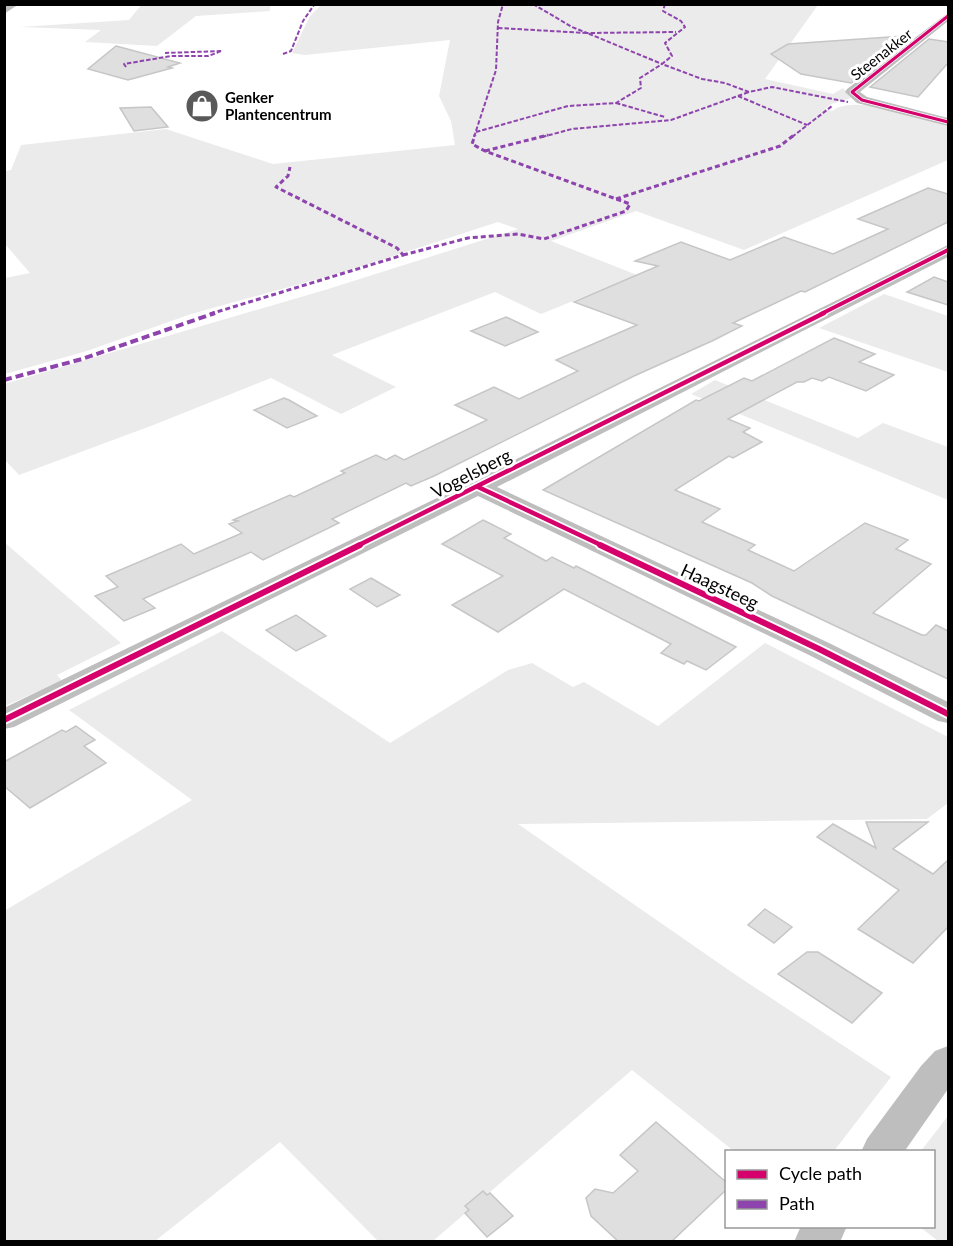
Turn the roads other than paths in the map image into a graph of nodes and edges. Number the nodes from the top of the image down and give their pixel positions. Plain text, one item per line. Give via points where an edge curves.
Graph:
1 (14, 4) edge
2 (4, 10) edge
3 (948, 16) edge
4 (862, 100) junction
5 (832, 106) dead end
6 (948, 122) edge
7 (948, 250) edge
8 (478, 487) junction
9 (948, 714) edge
10 (4, 720) edge
11 (948, 1062) edge
12 (882, 1150) edge
13 (825, 1228) edge
14 (815, 1242) edge

1 - 2 street
3 - 4 street, Steenakker via 854,89 854,95
4 - 5 street, Steenakker
4 - 6 street, Steenakker
7 - 8 street, Vogelsberg
8 - 9 street, Haagsteeg
8 - 10 street, Vogelsberg
11 - 12 street
13 - 14 street

